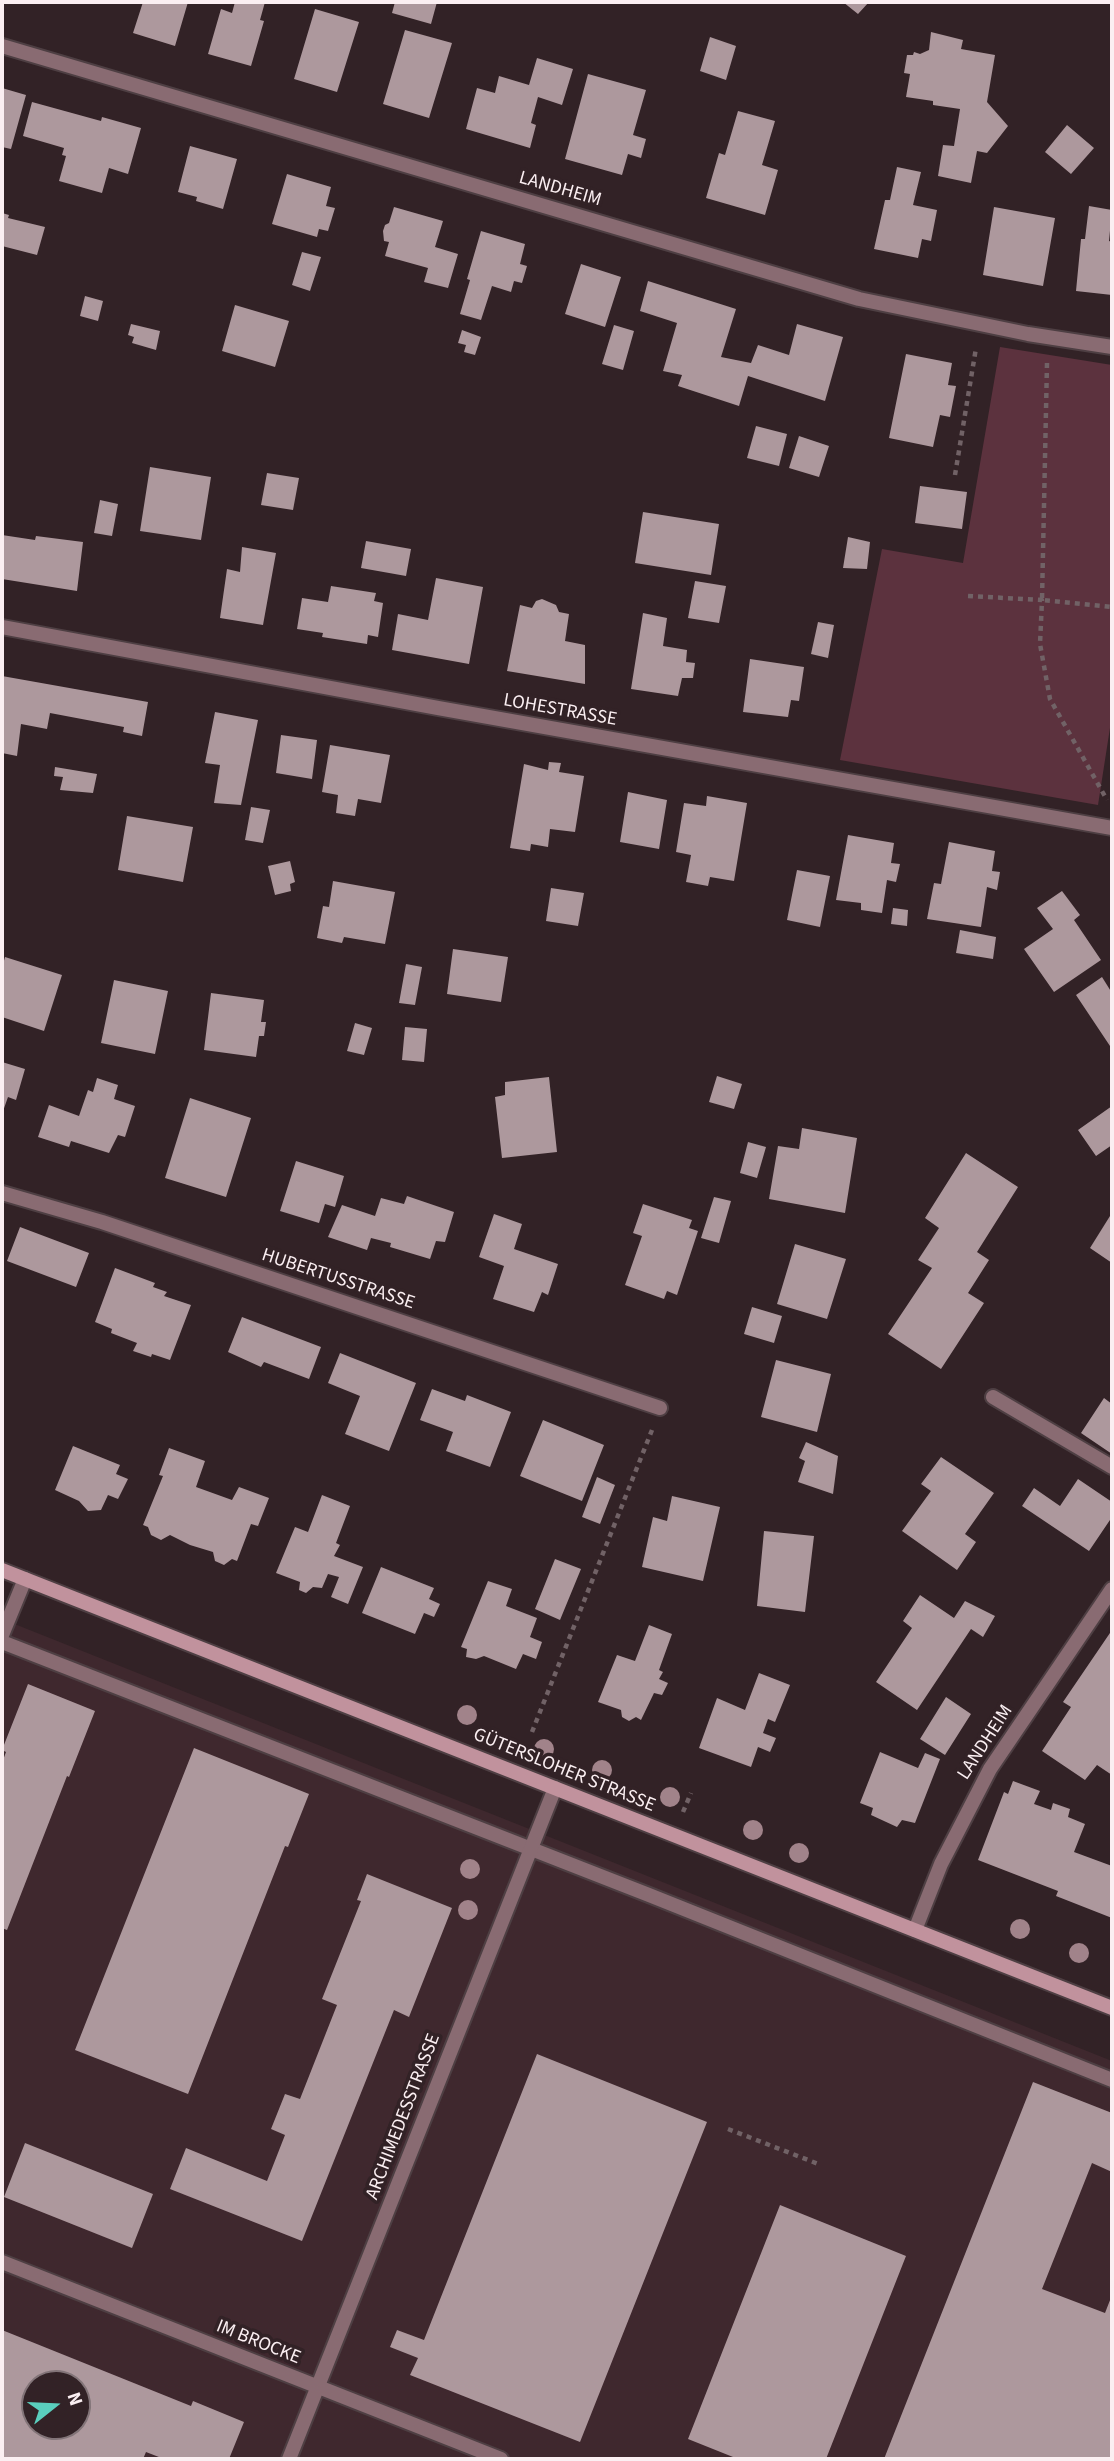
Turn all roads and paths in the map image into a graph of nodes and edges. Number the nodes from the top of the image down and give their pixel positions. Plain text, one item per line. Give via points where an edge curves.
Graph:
1 (2, 46) edge
2 (980, 324) junction
3 (1048, 337) junction
4 (1112, 347) edge
5 (955, 475) dead end
6 (968, 596) dead end
7 (1042, 600) junction
8 (1112, 607) edge
9 (2, 627) edge
10 (1112, 810) edge
11 (1112, 828) edge
12 (2, 1194) edge
13 (993, 1397) dead end
14 (660, 1408) joint
15 (1112, 1467) edge
16 (2, 1570) edge
17 (25, 1579) junction
18 (1112, 1589) edge
19 (2, 1635) edge
20 (2, 1642) edge
21 (532, 1732) dead end
22 (555, 1788) junction
23 (530, 1849) junction
24 (915, 1930) junction
25 (1112, 2008) edge
26 (1112, 2080) edge
27 (728, 2129) dead end
28 (821, 2165) dead end
29 (2, 2262) edge
30 (318, 2387) junction
31 (289, 2459) edge
32 (501, 2459) edge

1 - 2 street, LANDHEIM via 859,299
2 - 3 street, LANDHEIM
2 - 5 path
3 - 4 street, LANDHEIM
3 - 7 path
6 - 7 path
7 - 8 path
7 - 10 path via 1040,644 1050,699
9 - 11 street, LOHESTRASSE
12 - 14 street, HUBERTUSSTRASSE via 102,1222
13 - 15 street
14 - 21 path
16 - 17 street, GÜTERSLOHER STRASSE
17 - 19 street
17 - 22 street, GÜTERSLOHER STRASSE
18 - 24 street, LANDHEIM via 985,1777 941,1864
20 - 23 street
22 - 23 street, ARCHIMEDESSTRASSE
22 - 24 street, GÜTERSLOHER STRASSE
23 - 26 street
23 - 30 street, ARCHIMEDESSTRASSE
24 - 25 street, GÜTERSLOHER STRASSE
27 - 28 path
29 - 30 street, IM BROCKE
30 - 31 street, ARCHIMEDESSTRASSE
30 - 32 street, IM BROCKE

